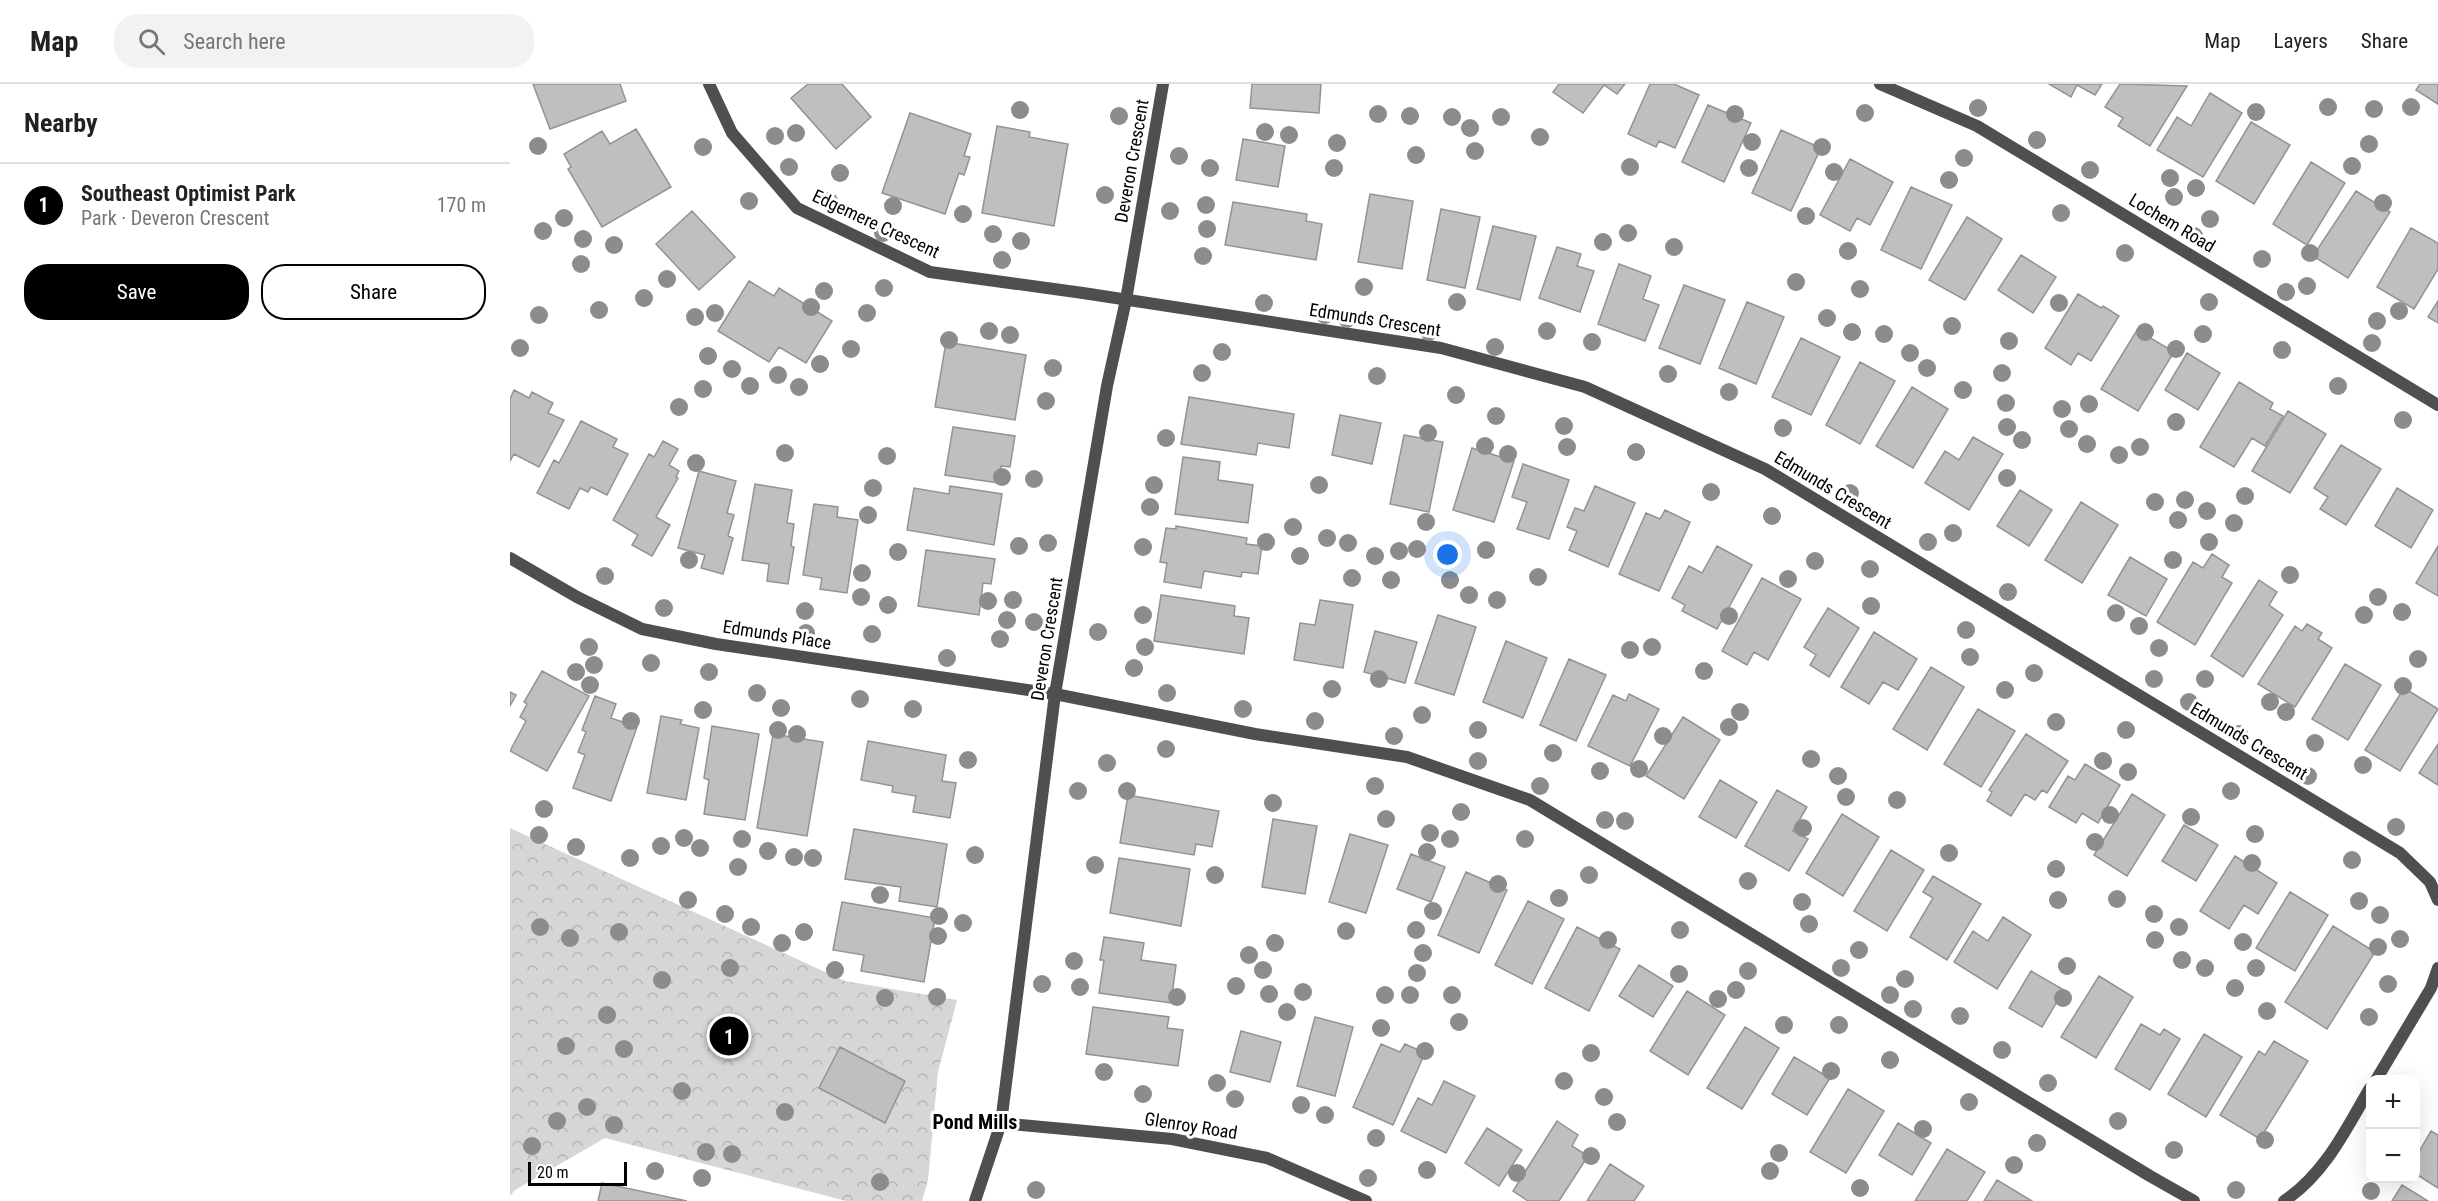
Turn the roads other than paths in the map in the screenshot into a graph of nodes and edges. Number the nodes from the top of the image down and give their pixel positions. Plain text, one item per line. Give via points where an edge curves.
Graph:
1 (709, 84) edge
2 (1163, 84) edge
3 (1880, 84) edge
4 (1126, 300) junction
5 (2438, 405) edge
6 (510, 558) edge
7 (1055, 694) junction
8 (2438, 900) edge
9 (2438, 968) edge
10 (2379, 1075) edge
11 (2366, 1095) edge
12 (1001, 1123) junction
13 (975, 1201) edge
14 (1366, 1201) edge
15 (2194, 1201) edge
16 (2284, 1201) edge

1 - 4 street, Edgemere Crescent via 732,132 797,208 930,272
2 - 4 street, Deveron Crescent
3 - 5 street, Lochem Road via 1977,126
4 - 7 street, Deveron Crescent via 1107,386
4 - 8 street, Edmunds Crescent via 1441,348 1585,387 1765,469 2400,853 2430,882
6 - 7 street, Edmunds Place via 642,629 716,644
7 - 12 street, Deveron Crescent
7 - 15 street via 1255,734 1407,757 1530,800
9 - 10 street via 2431,988
11 - 16 street via 2326,1161
12 - 13 street, Deveron Crescent
12 - 14 street, Glenroy Road via 1172,1139 1268,1158

